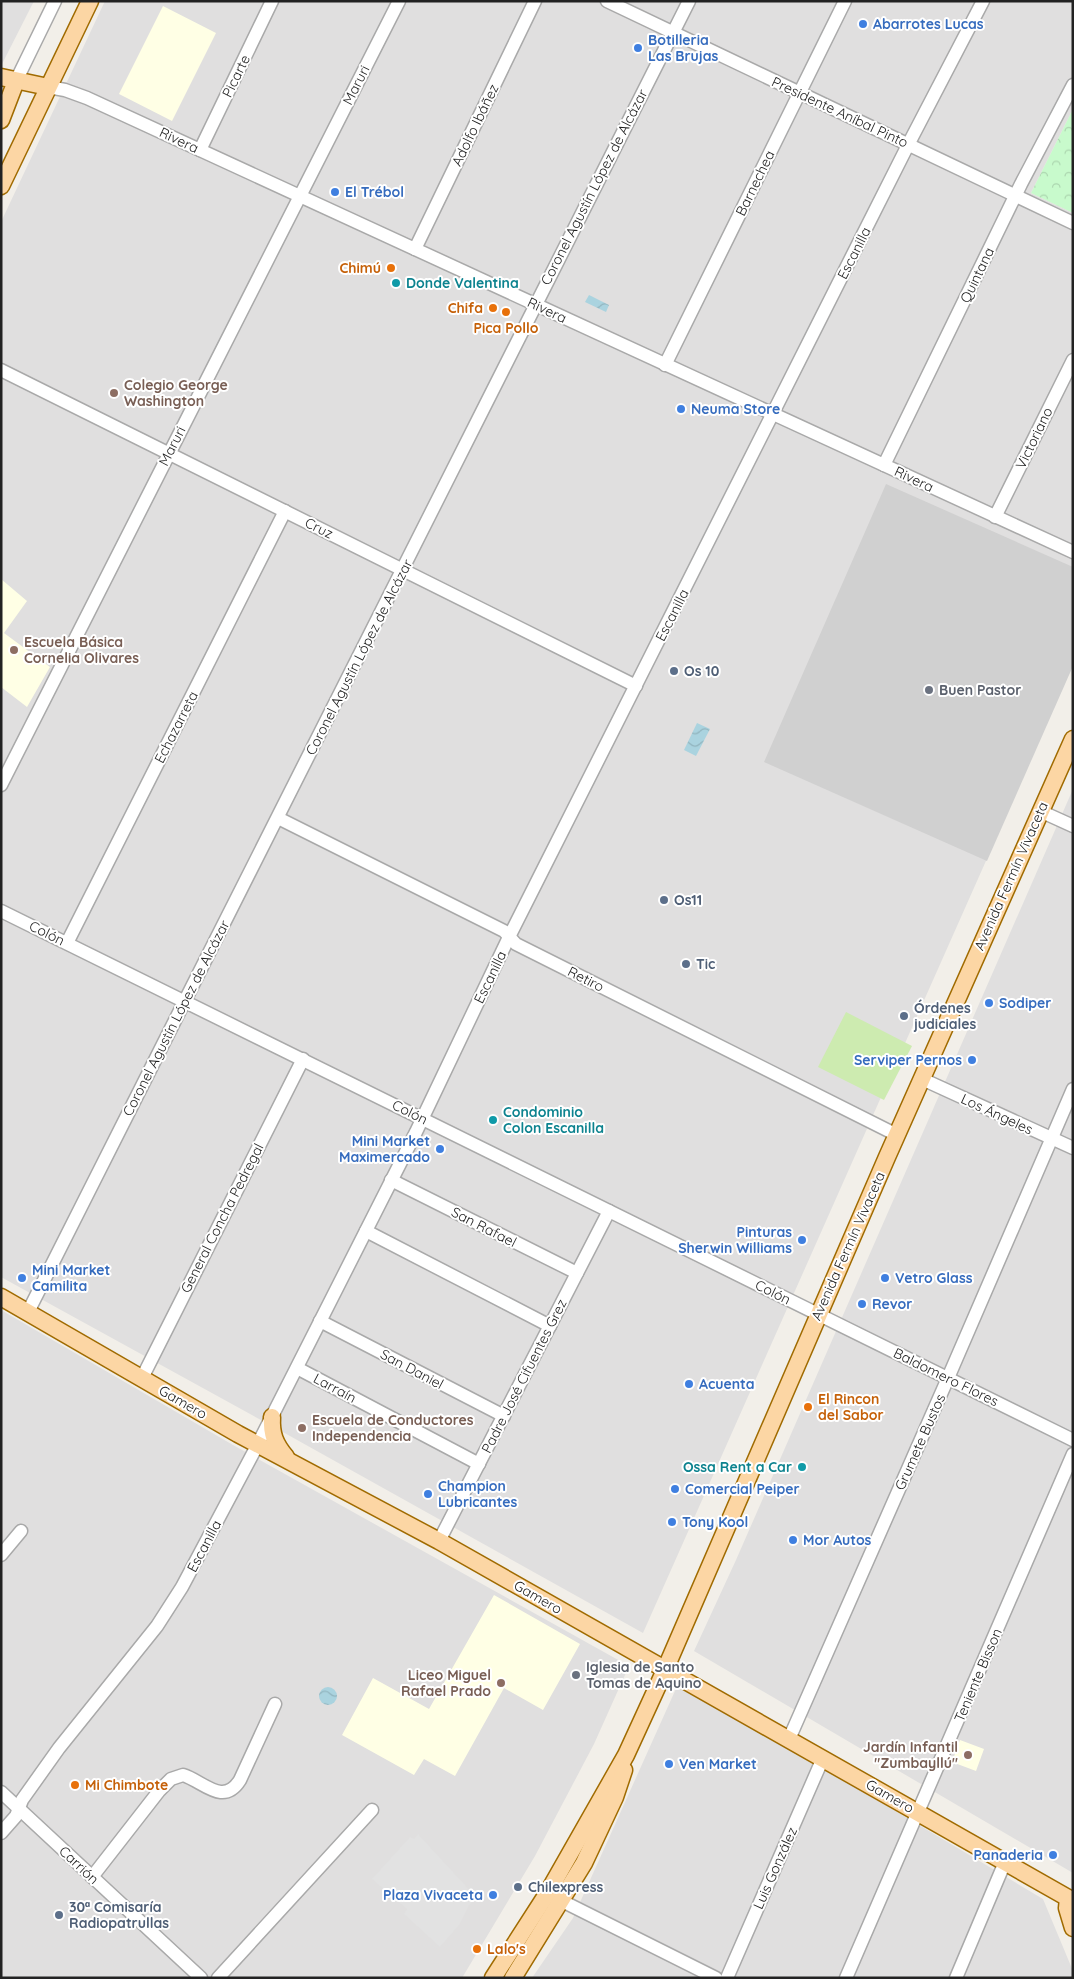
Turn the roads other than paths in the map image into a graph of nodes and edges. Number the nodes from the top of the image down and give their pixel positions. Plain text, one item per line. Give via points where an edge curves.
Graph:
1 (55, 1) edge
2 (90, 1) edge
3 (272, 1) edge
4 (399, 1) edge
5 (535, 1) edge
6 (606, 1) edge
7 (689, 1) edge
8 (845, 1) edge
9 (983, 1) edge
10 (672, 32) junction
11 (9, 79) edge
12 (1073, 85) edge
13 (48, 87) junction
14 (800, 93) junction
15 (1, 120) edge
16 (908, 144) junction
17 (200, 150) junction
18 (1, 186) edge
19 (300, 196) junction
20 (1016, 196) junction
21 (1073, 223) edge
22 (415, 249) junction
23 (535, 304) junction
24 (1073, 360) edge
25 (665, 364) junction
26 (1, 370) edge
27 (773, 414) junction
28 (169, 453) junction
29 (884, 465) junction
30 (285, 511) junction
31 (995, 516) junction
32 (1073, 552) edge
33 (403, 570) junction
34 (636, 686) junction
35 (1073, 739) edge
36 (1, 785) edge
37 (1040, 811) junction
38 (278, 818) junction
39 (1073, 826) edge
40 (1, 911) edge
41 (510, 937) junction
42 (67, 943) junction
43 (185, 1002) junction
44 (303, 1059) junction
45 (922, 1079) junction
46 (1073, 1089) edge
47 (422, 1118) junction
48 (897, 1135) junction
49 (1050, 1138) junction
50 (1073, 1148) edge
51 (391, 1180) junction
52 (609, 1211) junction
53 (366, 1232) junction
54 (577, 1273) junction
55 (1, 1297) edge
56 (28, 1312) junction
57 (818, 1315) junction
58 (320, 1321) junction
59 (550, 1326) junction
60 (296, 1368) junction
61 (142, 1378) junction
62 (948, 1378) junction
63 (504, 1416) junction
64 (272, 1417) junction
65 (1073, 1440) edge
66 (258, 1444) junction
67 (1073, 1454) edge
68 (289, 1460) junction
69 (479, 1464) junction
70 (22, 1531) dead end
71 (439, 1541) junction
72 (1, 1555) edge
73 (665, 1670) junction
74 (275, 1704) dead end
75 (789, 1739) junction
76 (626, 1755) junction
77 (823, 1758) junction
78 (1, 1792) edge
79 (19, 1808) junction
80 (372, 1810) dead end
81 (919, 1812) junction
82 (1, 1833) edge
83 (1005, 1862) junction
84 (92, 1877) junction
85 (1071, 1899) edge
86 (562, 1901) junction
87 (1073, 1928) edge
88 (199, 1977) edge
89 (218, 1978) edge
90 (493, 1978) edge
91 (513, 1978) edge
92 (716, 1978) edge
93 (727, 1978) edge
94 (846, 1978) edge
95 (956, 1978) edge

1 - 11 street
2 - 13 main road
3 - 17 street, Picarte
4 - 19 street, Maruri
5 - 22 street, Adolfo Ibáñez
6 - 10 street, Presidente Aníbal Pinto
7 - 10 street, Coronel Agustín López de Alcázar
8 - 14 street, Barnechea
9 - 16 street, Escanilla
10 - 14 street, Presidente Aníbal Pinto
10 - 23 street, Coronel Agustín López de Alcázar
11 - 13 main road, Rivera
11 - 15 main road
12 - 20 street, Quintana
13 - 17 street, Rivera via 86,98
13 - 18 main road
14 - 16 street, Presidente Aníbal Pinto
14 - 25 street, Barnechea
16 - 20 street, Presidente Aníbal Pinto
16 - 27 street, Escanilla
17 - 19 street, Rivera
19 - 22 street, Rivera
19 - 28 street, Maruri
20 - 21 street, Presidente Aníbal Pinto
20 - 29 street, Quintana
22 - 23 street, Rivera
23 - 25 street, Rivera
23 - 33 street, Coronel Agustín López de Alcázar
24 - 31 street, Victoriano
25 - 27 street, Rivera
26 - 28 street, Cruz
27 - 29 street, Rivera
27 - 34 street, Escanilla
28 - 30 street, Cruz
28 - 36 street, Maruri
29 - 31 street, Rivera
30 - 33 street, Cruz
30 - 42 street, Echazarreta
31 - 32 street, Rivera
33 - 34 street, Cruz
33 - 38 street, Coronel Agustín López de Alcázar
34 - 41 street, Escanilla
35 - 37 main road, Avenida Fermín Vivaceta
37 - 39 street
37 - 45 main road, Avenida Fermín Vivaceta
38 - 41 street, Retiro via 504,931
38 - 43 street, Coronel Agustín López de Alcázar
40 - 42 street, Colón
41 - 47 street, Escanilla
41 - 48 street, Retiro via 516,944
42 - 43 street, Colón
43 - 44 street, Colón
43 - 56 street, Coronel Agustín López de Alcázar
44 - 47 street, Colón
44 - 61 street, General Concha Pedregal
45 - 48 main road, Avenida Fermín Vivaceta
45 - 49 street, Los Ángeles
46 - 49 street, Grumete Bustos
47 - 51 street, Escanilla
47 - 52 street, Colón
48 - 57 main road, Avenida Fermín Vivaceta
49 - 50 street, Los Ángeles
49 - 62 street, Grumete Bustos
51 - 53 street, Escanilla
51 - 54 street, San Rafael
52 - 54 street, Padre José Cifuentes Grez
52 - 57 street, Colón
53 - 58 street, Escanilla
53 - 59 street
54 - 59 street, Padre José Cifuentes Grez
55 - 56 main road, Gamero
56 - 61 main road, Gamero
57 - 62 street, Baldomero Flores
57 - 73 main road, Avenida Fermín Vivaceta
58 - 60 street, Escanilla
58 - 63 street, San Daniel
59 - 63 street, Padre José Cifuentes Grez
60 - 64 street, Escanilla
60 - 69 street, Larraín
61 - 66 main road, Gamero
62 - 65 street, Baldomero Flores
62 - 75 street, Grumete Bustos
63 - 69 street, Padre José Cifuentes Grez
64 - 66 street, Escanilla
64 - 68 main road via 275,1441
66 - 68 main road, Gamero
66 - 79 street, Escanilla via 172,1604 59,1748
67 - 81 street, Teniente Bisson
68 - 71 main road, Gamero
69 - 71 street, Padre José Cifuentes Grez
70 - 72 street
71 - 73 main road, Gamero
73 - 75 main road, Gamero
73 - 76 main road, Avenida Fermín Vivaceta
74 - 84 street via 234,1788 223,1792 212,1790 187,1776 171,1779
75 - 77 main road, Gamero
76 - 86 main road, Avenida Fermín Vivaceta via 623,1776 613,1803
76 - 90 main road, Avenida Fermín Vivaceta via 556,1879
77 - 81 main road, Gamero
77 - 93 street, Luis González
78 - 79 street, Carrión
79 - 82 street, Escanilla
79 - 84 street, Carrión
80 - 89 street
81 - 83 main road, Gamero
81 - 94 street, Teniente Bisson
83 - 85 main road, Gamero
83 - 95 street
84 - 88 street, Carrión
85 - 87 main road via 1067,1908
86 - 91 main road, Avenida Fermín Vivaceta
86 - 92 street

